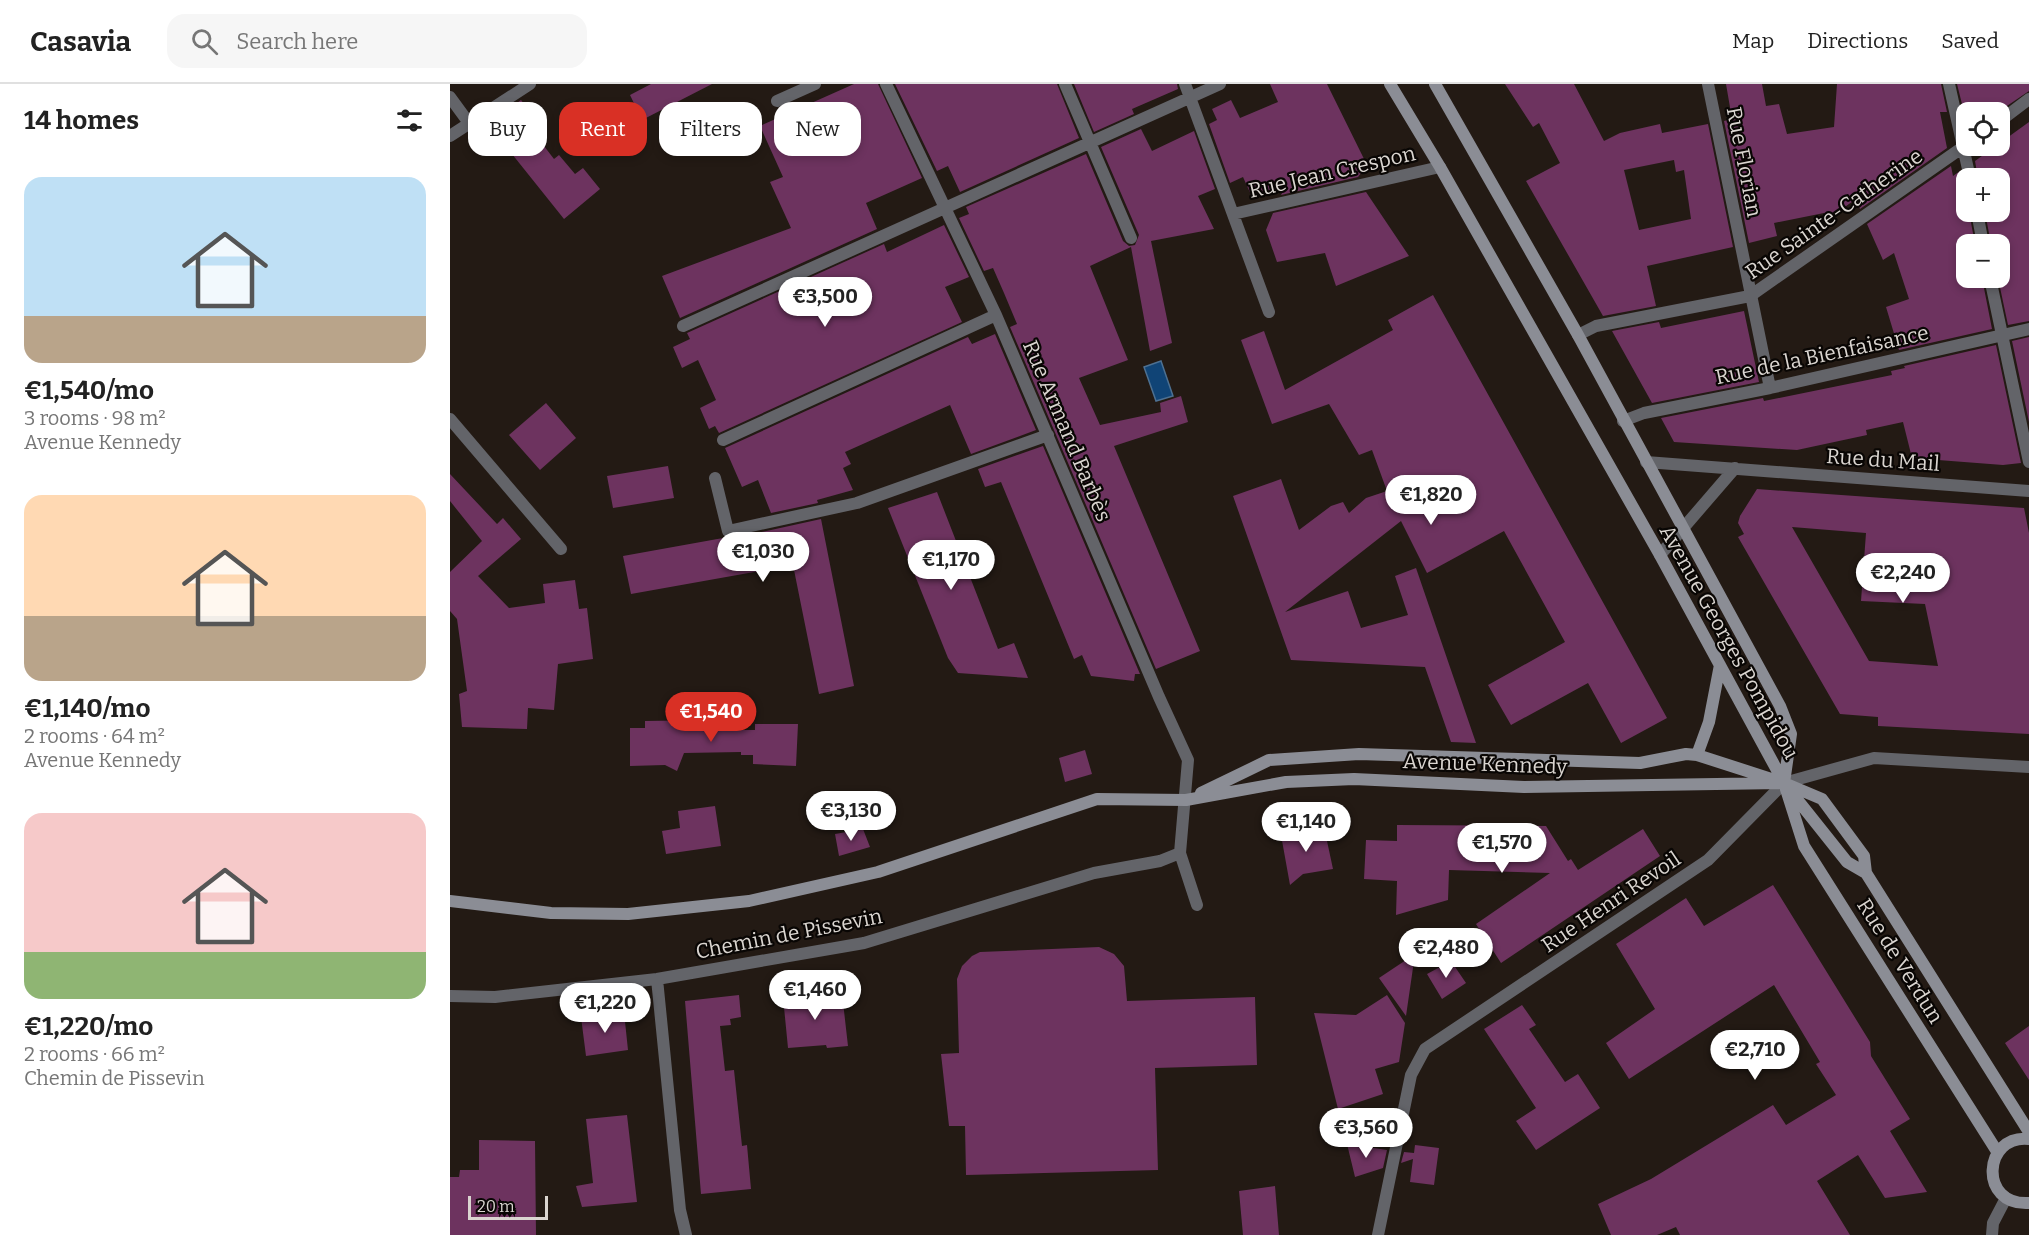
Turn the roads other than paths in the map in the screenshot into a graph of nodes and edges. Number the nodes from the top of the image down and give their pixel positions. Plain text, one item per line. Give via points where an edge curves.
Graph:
1 (530, 84) edge
2 (815, 84) edge
3 (886, 84) edge
4 (1065, 84) edge
5 (1185, 84) edge
6 (1220, 84) edge
7 (1390, 84) edge
8 (1435, 84) edge
9 (1708, 84) edge
10 (1949, 84) edge
11 (450, 97) edge
12 (1190, 97) junction
13 (2029, 99) edge
14 (777, 101) dead end
15 (502, 102) edge
16 (1956, 111) edge
17 (2010, 113) edge
18 (468, 122) edge
19 (468, 124) edge
20 (450, 136) edge
21 (1090, 142) junction
22 (1956, 152) edge
23 (1440, 167) junction
24 (946, 206) junction
25 (1233, 214) junction
26 (1131, 238) dead end
27 (1992, 288) edge
28 (1750, 296) junction
29 (1269, 312) dead end
30 (996, 315) junction
31 (683, 326) dead end
32 (2029, 330) edge
33 (1578, 335) junction
34 (2002, 336) junction
35 (1770, 388) junction
36 (450, 418) edge
37 (1623, 421) junction
38 (1048, 435) junction
39 (723, 440) dead end
40 (1646, 462) junction
41 (2029, 462) edge
42 (1735, 468) junction
43 (715, 478) dead end
44 (2029, 491) edge
45 (1683, 528) junction
46 (561, 549) dead end
47 (1660, 555) junction
48 (1720, 664) junction
49 (1697, 754) junction
50 (2029, 767) edge
51 (1784, 783) junction
52 (1186, 800) junction
53 (1180, 853) junction
54 (1866, 873) junction
55 (450, 901) edge
56 (1197, 905) dead end
57 (657, 979) junction
58 (450, 996) edge
59 (2029, 1132) edge
60 (2029, 1139) edge
61 (1998, 1154) junction
62 (2006, 1198) junction
63 (2029, 1203) edge
64 (686, 1235) edge
65 (1378, 1235) edge
66 (1992, 1235) edge

1 - 15 street
2 - 14 street
3 - 24 street, Rue Armand Barbès
4 - 21 street
5 - 12 street, Rue Jean Crespon
6 - 12 street
7 - 23 main road, Avenue Georges Pompidou
8 - 33 main road, Avenue Georges Pompidou
9 - 28 street, Rue Florian
10 - 16 street
11 - 18 street
12 - 21 street
12 - 25 street, Rue Jean Crespon
13 - 17 street
19 - 20 street
21 - 24 street
21 - 26 street
22 - 28 street, Rue Sainte-Catherine
23 - 25 street, Rue Jean Crespon
23 - 47 main road, Avenue Georges Pompidou
24 - 30 street, Rue Armand Barbès
24 - 31 street
25 - 29 street, Rue Jean Crespon
27 - 34 street
28 - 33 street, Rue Sainte-Catherine via 1596,326
28 - 35 street, Rue Florian
30 - 38 street, Rue Armand Barbès
30 - 39 street
32 - 34 street, Rue de la Bienfaisance
33 - 37 main road, Avenue Georges Pompidou
34 - 35 street, Rue de la Bienfaisance
34 - 41 street
35 - 37 street, Rue de la Bienfaisance via 1644,412
36 - 46 street
37 - 40 main road, Avenue Georges Pompidou
38 - 43 street via 857,503 728,531
38 - 52 street, Rue Armand Barbès via 1186,752
40 - 42 street, Rue du Mail
40 - 45 main road, Avenue Georges Pompidou
42 - 44 street, Rue du Mail
42 - 45 street
45 - 47 street
45 - 51 main road, Avenue Georges Pompidou via 1791,734
47 - 48 main road, Avenue Georges Pompidou
48 - 49 main road via 1709,722
48 - 51 main road, Avenue Georges Pompidou
49 - 51 main road, Rue de Verdun
49 - 52 main road, Avenue Kennedy via 1640,763 1359,754 1269,760
50 - 51 street via 1874,758
51 - 52 main road, Avenue Kennedy via 1524,787 1354,779 1286,782
51 - 54 main road, Rue de Verdun via 1847,862
51 - 54 main road, Rue de Verdun via 1822,799 1864,856
51 - 61 main road, Rue de Verdun via 1804,846
51 - 65 street, Rue Henri Revoil via 1708,860 1425,1049 1411,1075
52 - 53 street
52 - 55 main road, Avenue Kennedy via 1096,799 878,872 749,901 628,914 551,913
53 - 56 street
53 - 57 street, Chemin de Pissevin via 1160,861 1094,873 864,943
54 - 59 main road, Rue de Verdun
57 - 58 street, Chemin de Pissevin via 495,997
57 - 64 street via 680,1210
60 - 61 main road via 2015,1140
61 - 62 main road via 1993,1178
62 - 63 main road
62 - 66 street via 1993,1223

